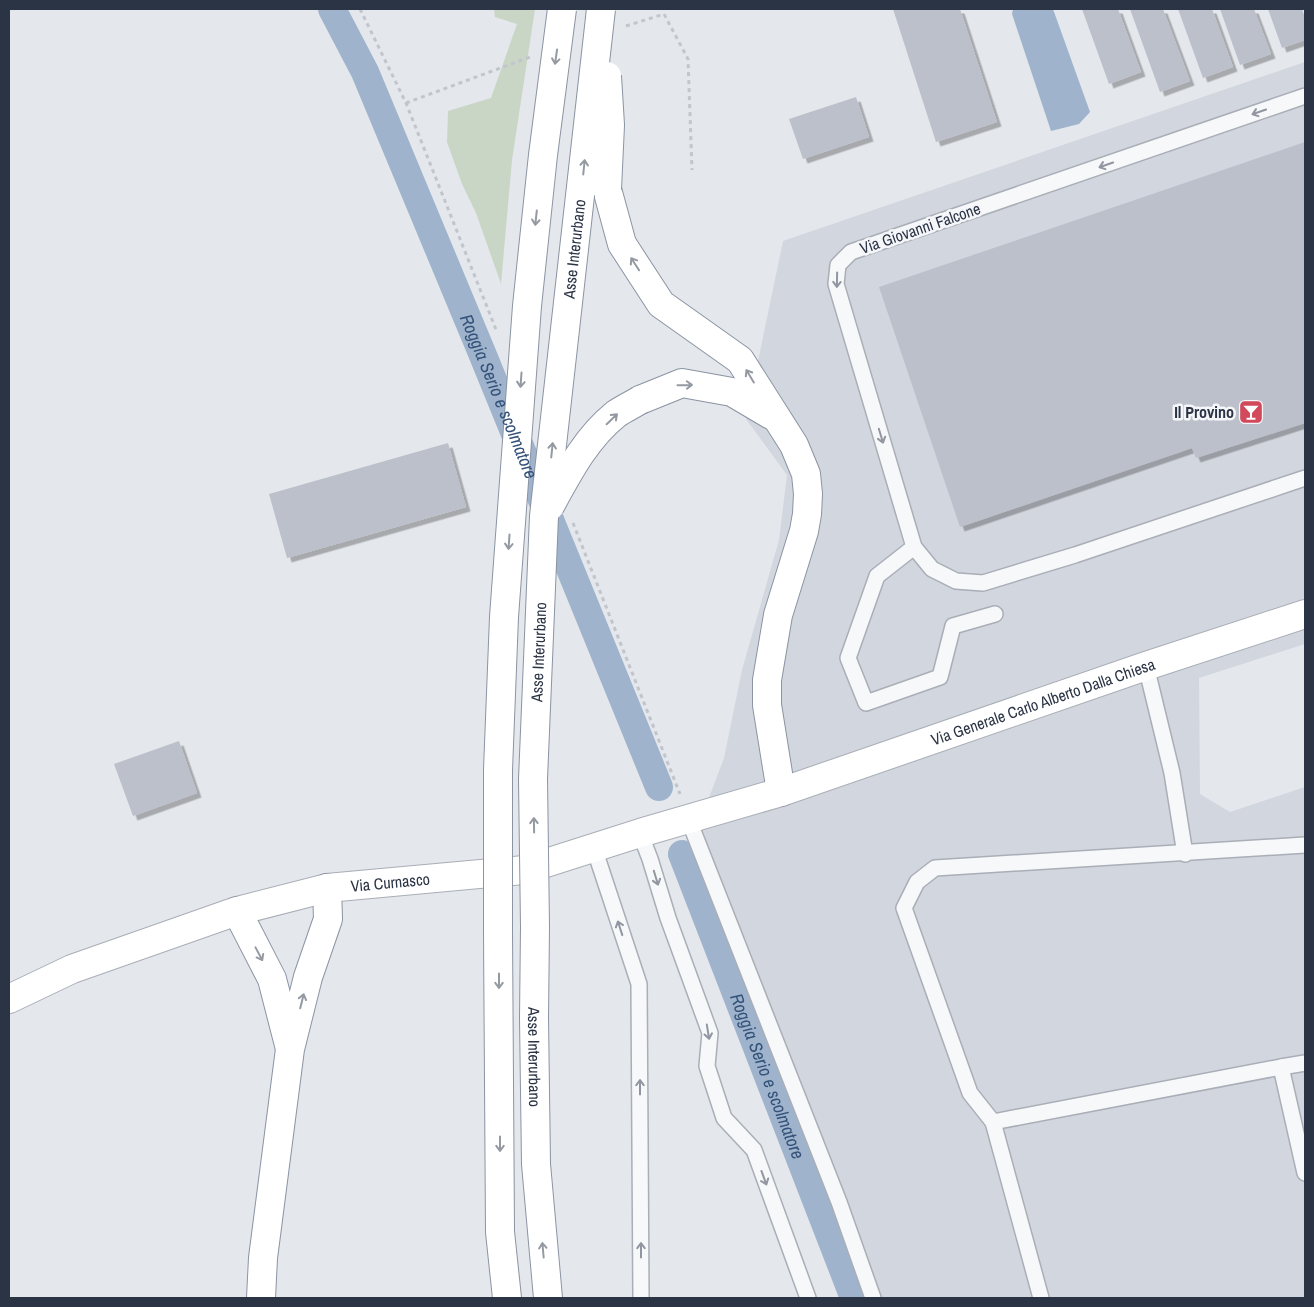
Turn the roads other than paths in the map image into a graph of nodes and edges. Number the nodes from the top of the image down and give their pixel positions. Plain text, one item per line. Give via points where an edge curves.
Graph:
1 (562, 9) edge
2 (602, 9) edge
3 (1305, 96) edge
4 (775, 417) junction
5 (1305, 478) edge
6 (544, 516) junction
7 (914, 547) junction
8 (995, 614) dead end
9 (1305, 614) edge
10 (1146, 666) junction
11 (781, 792) junction
12 (688, 818) junction
13 (640, 832) junction
14 (1305, 845) edge
15 (594, 848) junction
16 (1185, 854) junction
17 (327, 888) junction
18 (237, 911) junction
19 (9, 999) edge
20 (290, 1049) junction
21 (1305, 1063) edge
22 (1281, 1067) junction
23 (993, 1122) junction
24 (1305, 1174) edge
25 (500, 1232) junction
26 (262, 1298) edge
27 (490, 1298) edge
28 (507, 1298) edge
29 (548, 1298) edge
30 (641, 1298) edge
31 (808, 1298) edge
32 (873, 1298) edge
33 (1042, 1298) edge

1 -> 25 main road, bridge via 526,306 504,617 498,770
4 -> 2 main road, bridge via 740,360 661,304 622,244 606,189 610,125
6 -> 2 main road, Asse Interurbano, bridge
3 -> 7 lane, Via Giovanni Falcone via 851,252 838,265 836,284
6 -> 4 main road, bridge via 578,456 616,414 640,400 682,383 732,392
4 - 11 main road via 806,474 808,494 804,531 778,615 767,680 767,706
5 - 7 lane, Via Giovanni Falcone via 983,583 956,581 932,569
29 -> 6 main road, Asse Interurbano, bridge via 536,1164 534,1018 533,779
7 - 8 lane via 877,576 848,658 866,703 940,677 953,626
9 - 10 main road, Via Generale Carlo Alberto Dalla Chiesa
10 - 11 main road, Via Generale Carlo Alberto Dalla Chiesa
10 - 16 lane via 1172,774
11 - 12 main road, Via Curnasco
12 - 13 main road, Via Curnasco
12 - 32 lane via 839,1202
13 - 15 main road, Via Curnasco
13 -> 31 lane via 710,1033 707,1066 724,1118 754,1150
14 - 16 lane
15 - 17 main road, Via Curnasco via 524,870
30 -> 15 lane via 639,984
16 - 23 lane via 935,868 917,882 904,908 970,1093
17 - 18 main road, Via Curnasco
20 -> 17 main road via 308,977 328,919
18 - 19 main road, Via Curnasco via 72,970
18 -> 20 main road via 272,979
20 - 26 main road via 262,1258
21 - 22 lane
22 - 23 lane
22 - 24 lane
23 - 33 lane
25 - 27 main road
25 - 28 main road

